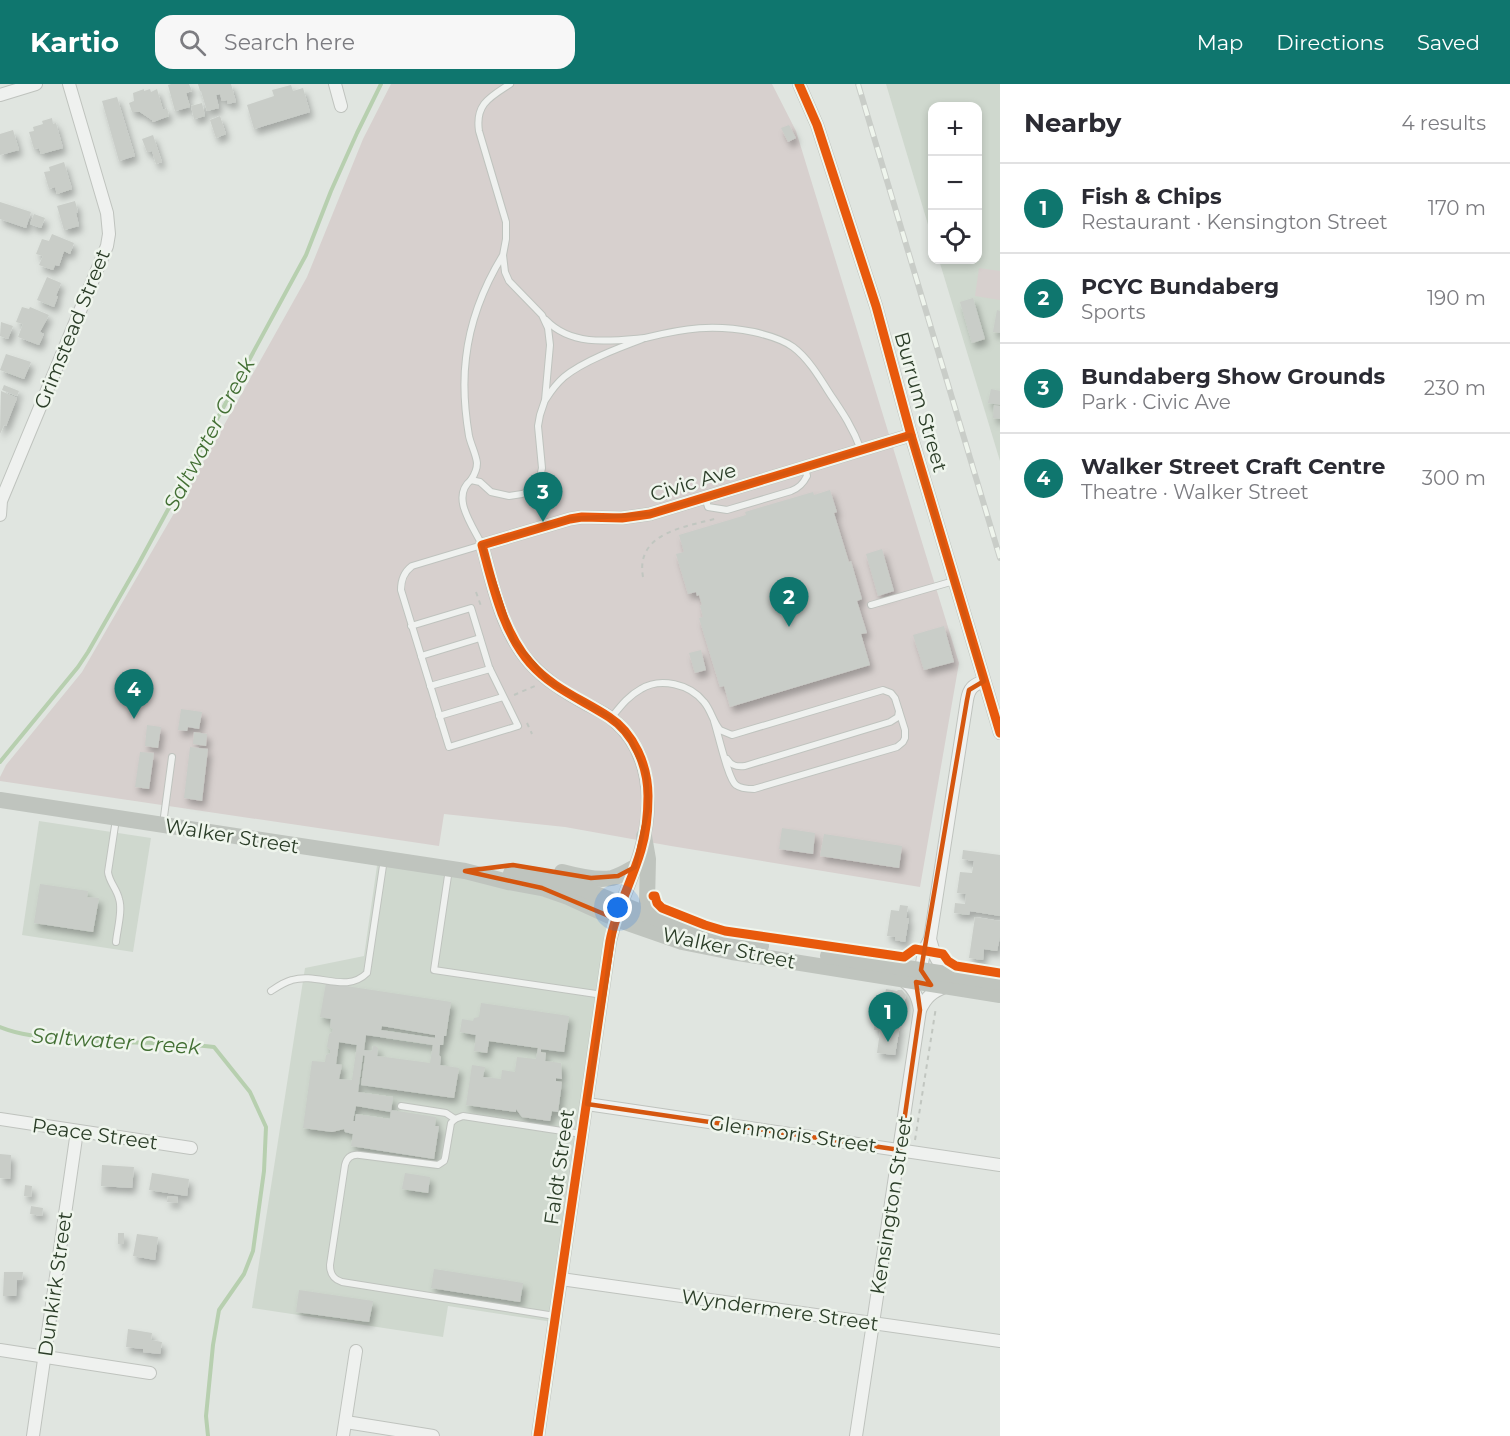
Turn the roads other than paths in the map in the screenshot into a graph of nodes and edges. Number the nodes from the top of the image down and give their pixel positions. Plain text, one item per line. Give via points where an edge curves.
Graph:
1 (36, 84) edge
2 (69, 84) edge
3 (335, 84) edge
4 (510, 84) edge
5 (799, 84) edge
6 (0, 95) edge
7 (341, 106) dead end
8 (503, 255) junction
9 (542, 315) junction
10 (645, 338) junction
11 (545, 400) junction
12 (911, 435) junction
13 (861, 450) junction
14 (804, 467) junction
15 (471, 480) junction
16 (705, 497) junction
17 (1, 501) edge
18 (0, 514) edge
19 (482, 545) junction
20 (954, 581) junction
21 (871, 605) dead end
22 (411, 626) junction
23 (480, 638) junction
24 (421, 656) junction
25 (490, 669) junction
26 (984, 681) junction
27 (430, 686) junction
28 (503, 697) junction
29 (898, 707) junction
30 (440, 716) junction
31 (611, 718) junction
32 (714, 721) junction
33 (1000, 733) edge
34 (724, 755) junction
35 (172, 757) dead end
36 (0, 800) edge
37 (116, 818) junction
38 (163, 825) junction
39 (644, 836) junction
40 (384, 859) junction
41 (635, 867) junction
42 (457, 870) junction
43 (490, 870) junction
44 (619, 912) junction
45 (651, 916) junction
46 (930, 939) junction
47 (116, 942) dead end
48 (904, 981) junction
49 (1000, 982) edge
50 (938, 984) junction
51 (271, 991) dead end
52 (603, 995) junction
53 (1000, 995) edge
54 (920, 1010) junction
55 (587, 1104) junction
56 (401, 1106) dead end
57 (0, 1119) edge
58 (455, 1119) junction
59 (77, 1131) junction
60 (583, 1134) junction
61 (191, 1148) dead end
62 (900, 1150) junction
63 (1000, 1165) edge
64 (561, 1279) junction
65 (555, 1316) junction
66 (872, 1323) junction
67 (1000, 1341) edge
68 (0, 1350) edge
69 (356, 1351) dead end
70 (45, 1357) junction
71 (150, 1373) dead end
72 (346, 1422) junction
73 (33, 1436) edge
74 (344, 1436) edge
75 (433, 1436) edge
76 (538, 1436) edge
77 (856, 1436) edge

1 - 6 street
2 - 17 street, Grimstead Street via 107,213 109,234
3 - 7 street
4 - 8 lane via 485,102 477,123 506,222
5 - 12 street, Burrum Street via 817,125 869,284
8 - 9 lane via 509,281
8 - 15 lane via 476,313 466,360 467,424 477,463
9 - 10 lane via 555,329 573,338
9 - 11 lane via 549,337
10 - 11 lane via 567,375
10 - 13 lane via 684,329 723,327 779,339 807,360 854,430
11 - 15 lane via 538,426 542,468 536,487 522,494 498,495
12 - 13 street, Civic Ave
12 - 20 street, Burrum Street
13 - 14 street, Civic Ave
14 - 16 street, Civic Ave
14 - 16 lane via 805,481 791,491 727,510 708,507
15 - 19 lane via 464,489 463,502
16 - 19 street, Civic Ave via 650,514 570,519
17 - 18 street, Grimstead Street
19 - 22 lane via 408,570 401,590
19 - 31 street, Faldt Street via 502,613 521,652 561,690
20 - 21 lane
20 - 26 street, Burrum Street
22 - 23 lane via 471,608
22 - 24 lane
23 - 24 lane
23 - 25 lane
24 - 27 lane
25 - 27 lane
25 - 28 lane
26 - 33 street, Burrum Street
26 - 46 street via 969,690
27 - 30 lane
28 - 30 lane
28 - 30 lane via 518,726 449,747
29 - 32 lane via 893,695 883,690 736,734 723,733
29 - 34 lane via 898,717 890,722 745,766 732,764
29 - 34 lane via 905,730 900,745 754,789 734,784
31 - 32 lane via 641,688 671,684 699,696
31 - 39 street, Faldt Street via 630,737 646,773
32 - 34 lane
35 - 38 lane
36 - 37 main road, Walker Street
37 - 38 main road, Walker Street
37 - 47 lane via 108,872 120,904
38 - 40 main road, Walker Street
39 - 41 street, Faldt Street
39 - 45 main road
40 - 42 main road, Walker Street
40 - 51 lane via 367,973 346,983 292,980
41 - 43 main road via 608,878 525,865
41 - 44 street, Faldt Street
42 - 43 main road, Walker Street
42 - 44 main road, Walker Street via 542,888
42 - 52 lane via 434,970
43 - 44 main road, Walker Street via 566,882
44 - 45 main road, Walker Street
44 - 48 main road, Walker Street via 682,942
44 - 52 street, Faldt Street via 610,941
45 - 50 main road, Walker Street via 710,936
46 - 50 street via 942,967
46 - 50 street via 924,951
48 - 50 main road, Walker Street
48 - 54 street via 916,995
49 - 50 main road, Walker Street
50 - 53 main road, Walker Street
50 - 54 street
52 - 55 street, Faldt Street
54 - 62 street, Kensington Street
55 - 60 street, Faldt Street
55 - 62 street, Glenmoris Street
56 - 58 lane via 446,1113
57 - 59 street, Peace Street
58 - 60 lane via 468,1116
58 - 65 lane via 444,1161 438,1165 349,1156 330,1265 332,1275 342,1282
59 - 61 street, Peace Street
59 - 70 street, Dunkirk Street
60 - 64 street, Faldt Street
62 - 63 street, Glenmoris Street
62 - 66 street, Kensington Street
64 - 65 street, Faldt Street
64 - 66 street, Wyndermere Street
65 - 76 street, Faldt Street
66 - 67 street, Wyndermere Street
66 - 77 street, Kensington Street
68 - 70 street
69 - 72 street
70 - 71 street
70 - 73 street, Dunkirk Street
72 - 74 street
72 - 75 street

